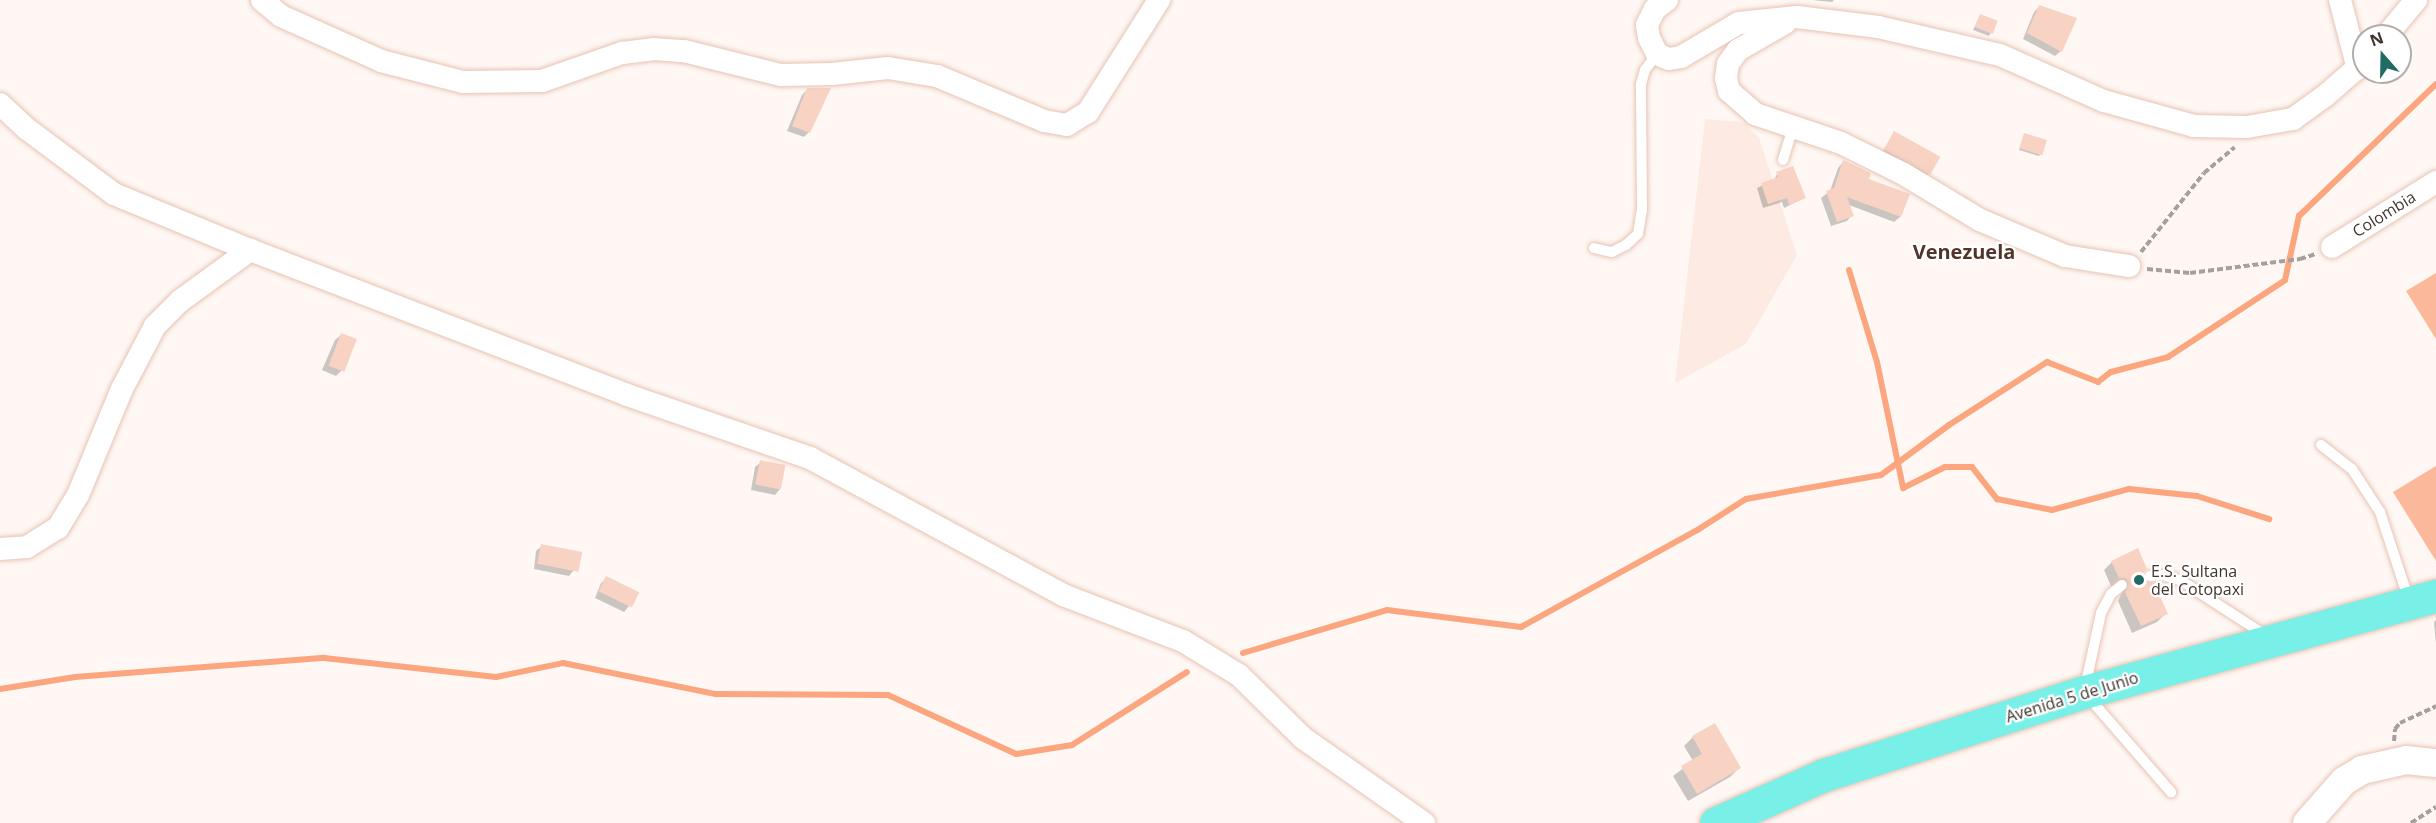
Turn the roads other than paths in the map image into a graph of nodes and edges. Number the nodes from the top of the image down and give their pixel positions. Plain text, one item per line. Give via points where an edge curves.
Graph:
1 (262, 0) edge
2 (1159, 0) edge
3 (1667, 0) edge
4 (2340, 0) edge
5 (2416, 0) edge
6 (1797, 17) junction
7 (2396, 24) edge
8 (2352, 38) edge
9 (1657, 54) junction
10 (2352, 73) edge
11 (0, 104) edge
12 (1793, 127) junction
13 (1783, 160) dead end
14 (2436, 182) edge
15 (2332, 247) dead end
16 (1594, 248) dead end
17 (250, 250) junction
18 (2128, 266) road end
19 (2321, 445) dead end
20 (0, 549) edge
21 (2150, 576) dead end
22 (2122, 585) dead end
23 (2423, 600) edge
24 (2272, 639) junction
25 (2084, 692) junction
26 (2436, 763) edge
27 (2171, 792) dead end
28 (1424, 823) edge
29 (1716, 823) edge
30 (2307, 823) edge

1 - 2 street via 281,16 381,61 463,82 542,81 622,53 684,51 780,75 888,68 937,76 1044,121 1067,125 1088,112
3 - 9 street via 1655,9 1647,26
4 - 8 street
5 - 7 street
6 - 9 street via 1739,23 1681,57 1669,59
6 - 10 street via 1878,27 2000,55 2104,101 2194,126 2247,128 2293,119
6 - 12 street via 1738,50 1728,64 1726,78 1729,91 1755,114
9 - 16 lane via 1645,70 1641,84 1642,210 1638,234 1612,252
11 - 17 street via 114,194
12 - 13 lane
12 - 18 street via 1841,143 1902,173 1980,220 2065,256
14 - 15 street, Colombia
17 - 20 street via 180,301 155,326 122,389 78,495 58,528 27,547
17 - 28 street via 627,395 810,458 1063,595 1183,641 1239,675 1303,738
19 - 23 lane via 2352,469 2380,512
21 - 24 lane via 2180,580
22 - 25 lane via 2111,594 2102,613
23 - 24 main road, Avenida 5 de Junio
24 - 25 main road, Avenida 5 de Junio
25 - 27 lane
25 - 29 main road, Avenida 5 de Junio via 1824,775
26 - 30 street via 2406,760 2362,770 2343,781

